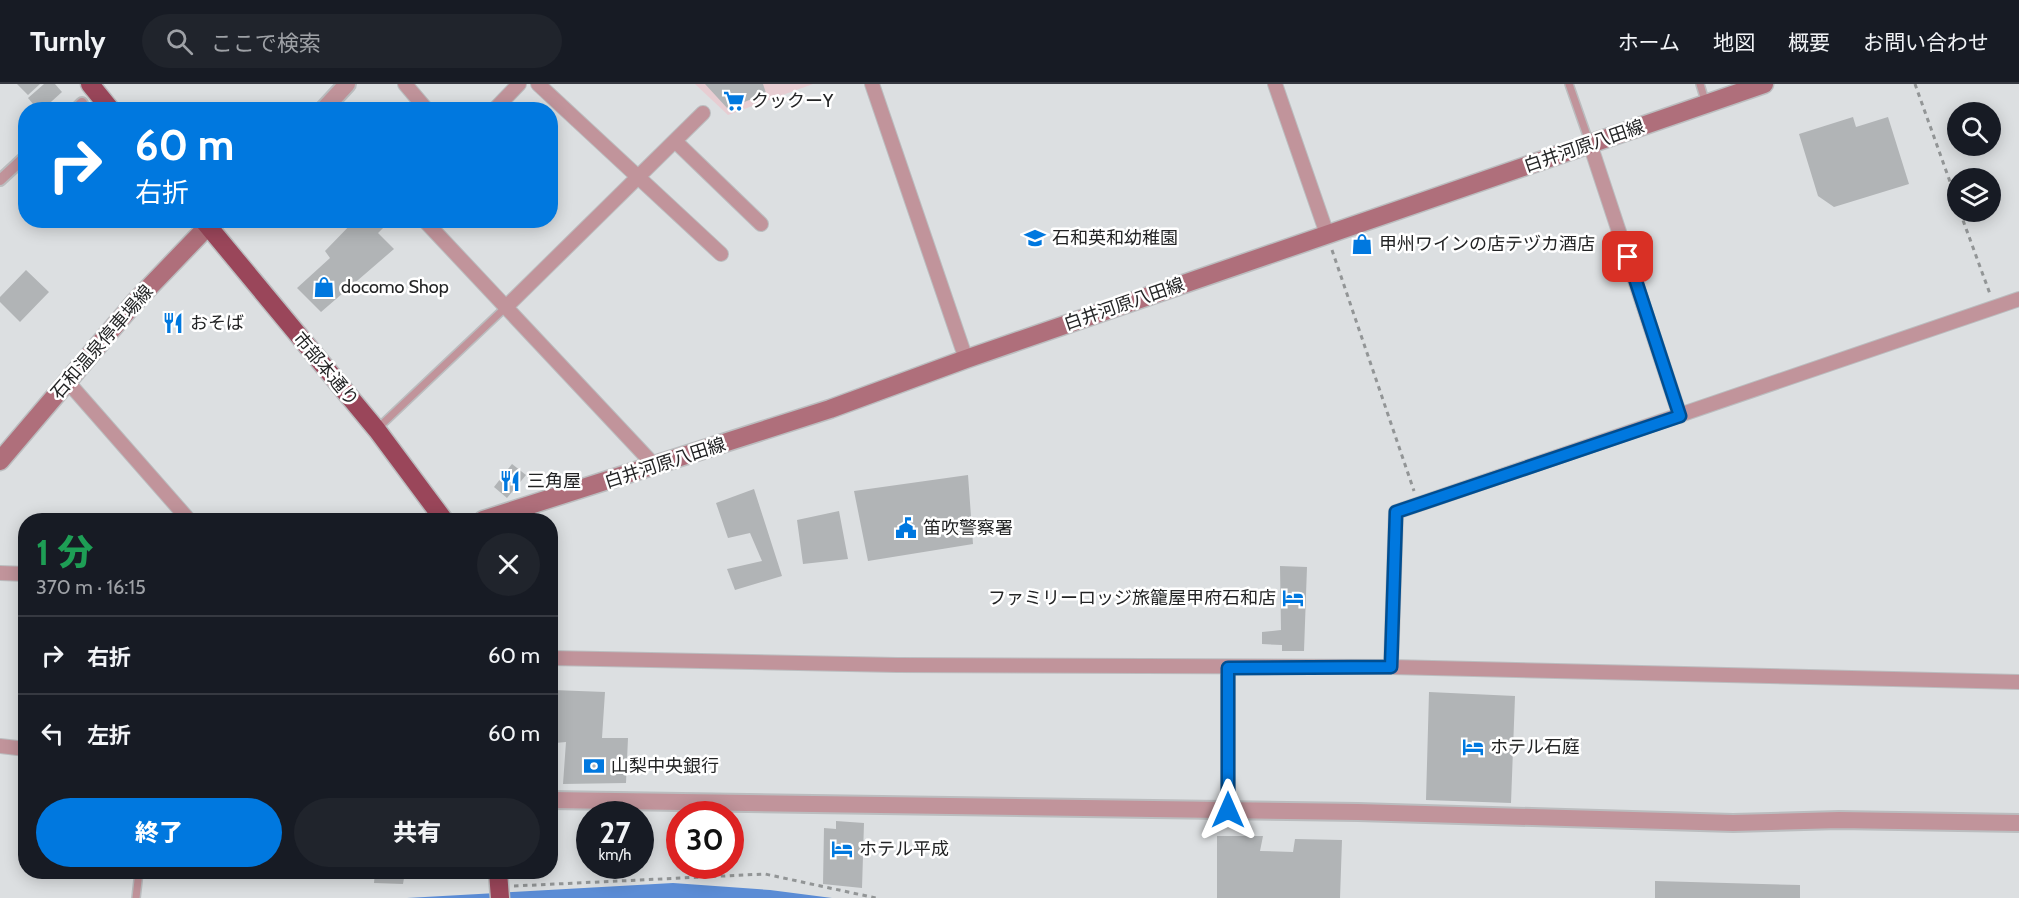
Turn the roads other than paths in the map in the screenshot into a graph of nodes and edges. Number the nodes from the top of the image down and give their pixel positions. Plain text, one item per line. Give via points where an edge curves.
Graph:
1 (347, 84) edge
2 (405, 84) edge
3 (519, 84) edge
4 (538, 84) edge
5 (872, 84) edge
6 (1275, 84) edge
7 (1569, 84) edge
8 (1700, 84) edge
9 (1764, 84) edge
10 (93, 85) edge
11 (105, 102) edge
12 (330, 102) edge
13 (420, 102) edge
14 (502, 102) edge
15 (557, 102) edge
16 (558, 103) edge
17 (1706, 104) junction
18 (703, 113) dead end
19 (675, 141) junction
20 (1590, 144) junction
21 (18, 163) edge
22 (638, 178) junction
23 (0, 180) edge
24 (761, 224) dead end
25 (203, 228) edge
26 (214, 228) edge
27 (432, 228) edge
28 (1327, 234) junction
29 (721, 254) dead end
30 (2019, 299) edge
31 (507, 306) junction
32 (966, 359) junction
33 (67, 381) junction
34 (1680, 416) junction
35 (376, 430) junction
36 (0, 461) edge
37 (655, 466) junction
38 (183, 513) edge
39 (439, 513) edge
40 (505, 513) edge
41 (0, 573) edge
42 (18, 574) edge
43 (558, 658) edge
44 (1391, 667) junction
45 (1228, 668) junction
46 (2019, 682) edge
47 (0, 746) edge
48 (18, 748) edge
49 (558, 800) edge
50 (1228, 810) junction
51 (2019, 823) edge
52 (138, 879) edge
53 (136, 898) edge

1 - 12 street
2 - 13 street
3 - 14 street
4 - 15 street
5 - 32 street
6 - 28 street
7 - 20 lane
8 - 17 lane
9 - 17 main road, 白井河原八田線
10 - 11 highway
16 - 22 street
17 - 20 main road, 白井河原八田線
18 - 19 street
19 - 22 street
19 - 24 street
20 - 28 main road, 白井河原八田線
20 - 34 street
21 - 23 street
22 - 29 street
22 - 31 street
25 - 33 main road, 石和温泉停車場線
26 - 35 highway, 市部本通り
27 - 31 street
28 - 32 main road, 白井河原八田線
30 - 34 street
31 - 35 lane
31 - 37 street
32 - 37 main road, 白井河原八田線 via 830,409
33 - 36 main road, 石和温泉停車場線
33 - 38 street
34 - 44 street via 1396,512
35 - 39 highway, 市部本通り
37 - 40 main road, 白井河原八田線
41 - 42 street
43 - 45 street
44 - 45 street
44 - 46 street
45 - 50 street
47 - 48 street
49 - 50 street
50 - 51 street via 1734,823
52 - 53 lane

